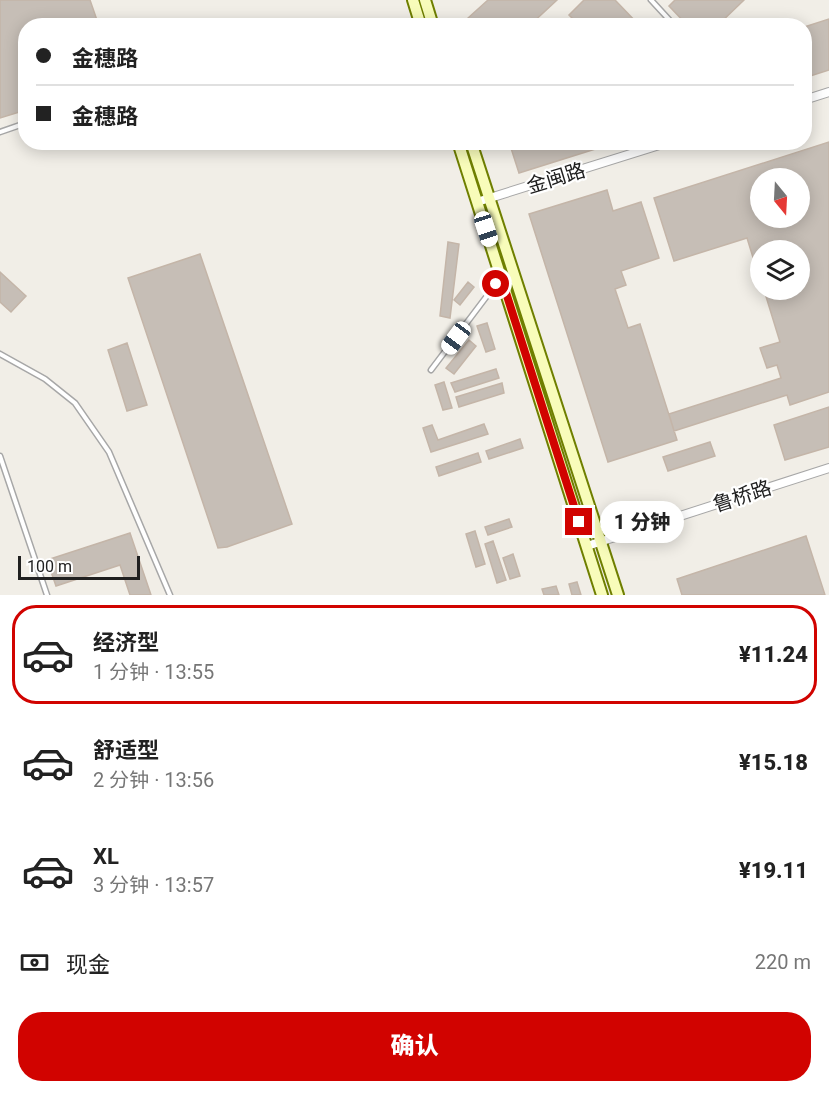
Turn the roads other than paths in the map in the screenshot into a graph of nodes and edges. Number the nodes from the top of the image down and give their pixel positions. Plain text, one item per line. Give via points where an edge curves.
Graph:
1 (413, 0) edge
2 (425, 0) edge
3 (651, 0) edge
4 (419, 18) edge
5 (431, 18) edge
6 (668, 18) edge
7 (829, 92) edge
8 (812, 97) edge
9 (18, 126) edge
10 (0, 132) edge
11 (461, 150) edge
12 (474, 150) edge
13 (643, 150) edge
14 (489, 198) junction
15 (477, 202) junction
16 (501, 277) junction
17 (0, 354) edge
18 (431, 370) dead end
19 (0, 456) edge
20 (829, 468) edge
21 (600, 541) junction
22 (587, 546) junction
23 (47, 595) edge
24 (170, 595) edge
25 (602, 595) edge
26 (618, 595) edge

1 - 4 street
2 - 5 street
3 - 6 lane
7 - 8 street
9 - 10 lane
11 - 15 street
12 - 14 street
13 - 14 street, 金闽路
14 - 15 street, 金闽路
14 - 21 street
15 - 16 street
16 - 18 lane
16 - 22 street
17 - 24 lane via 45,379 75,403 109,452
19 - 23 lane
20 - 21 street, 鲁桥路
21 - 22 street, 鲁桥路
21 - 26 street
22 - 25 street

